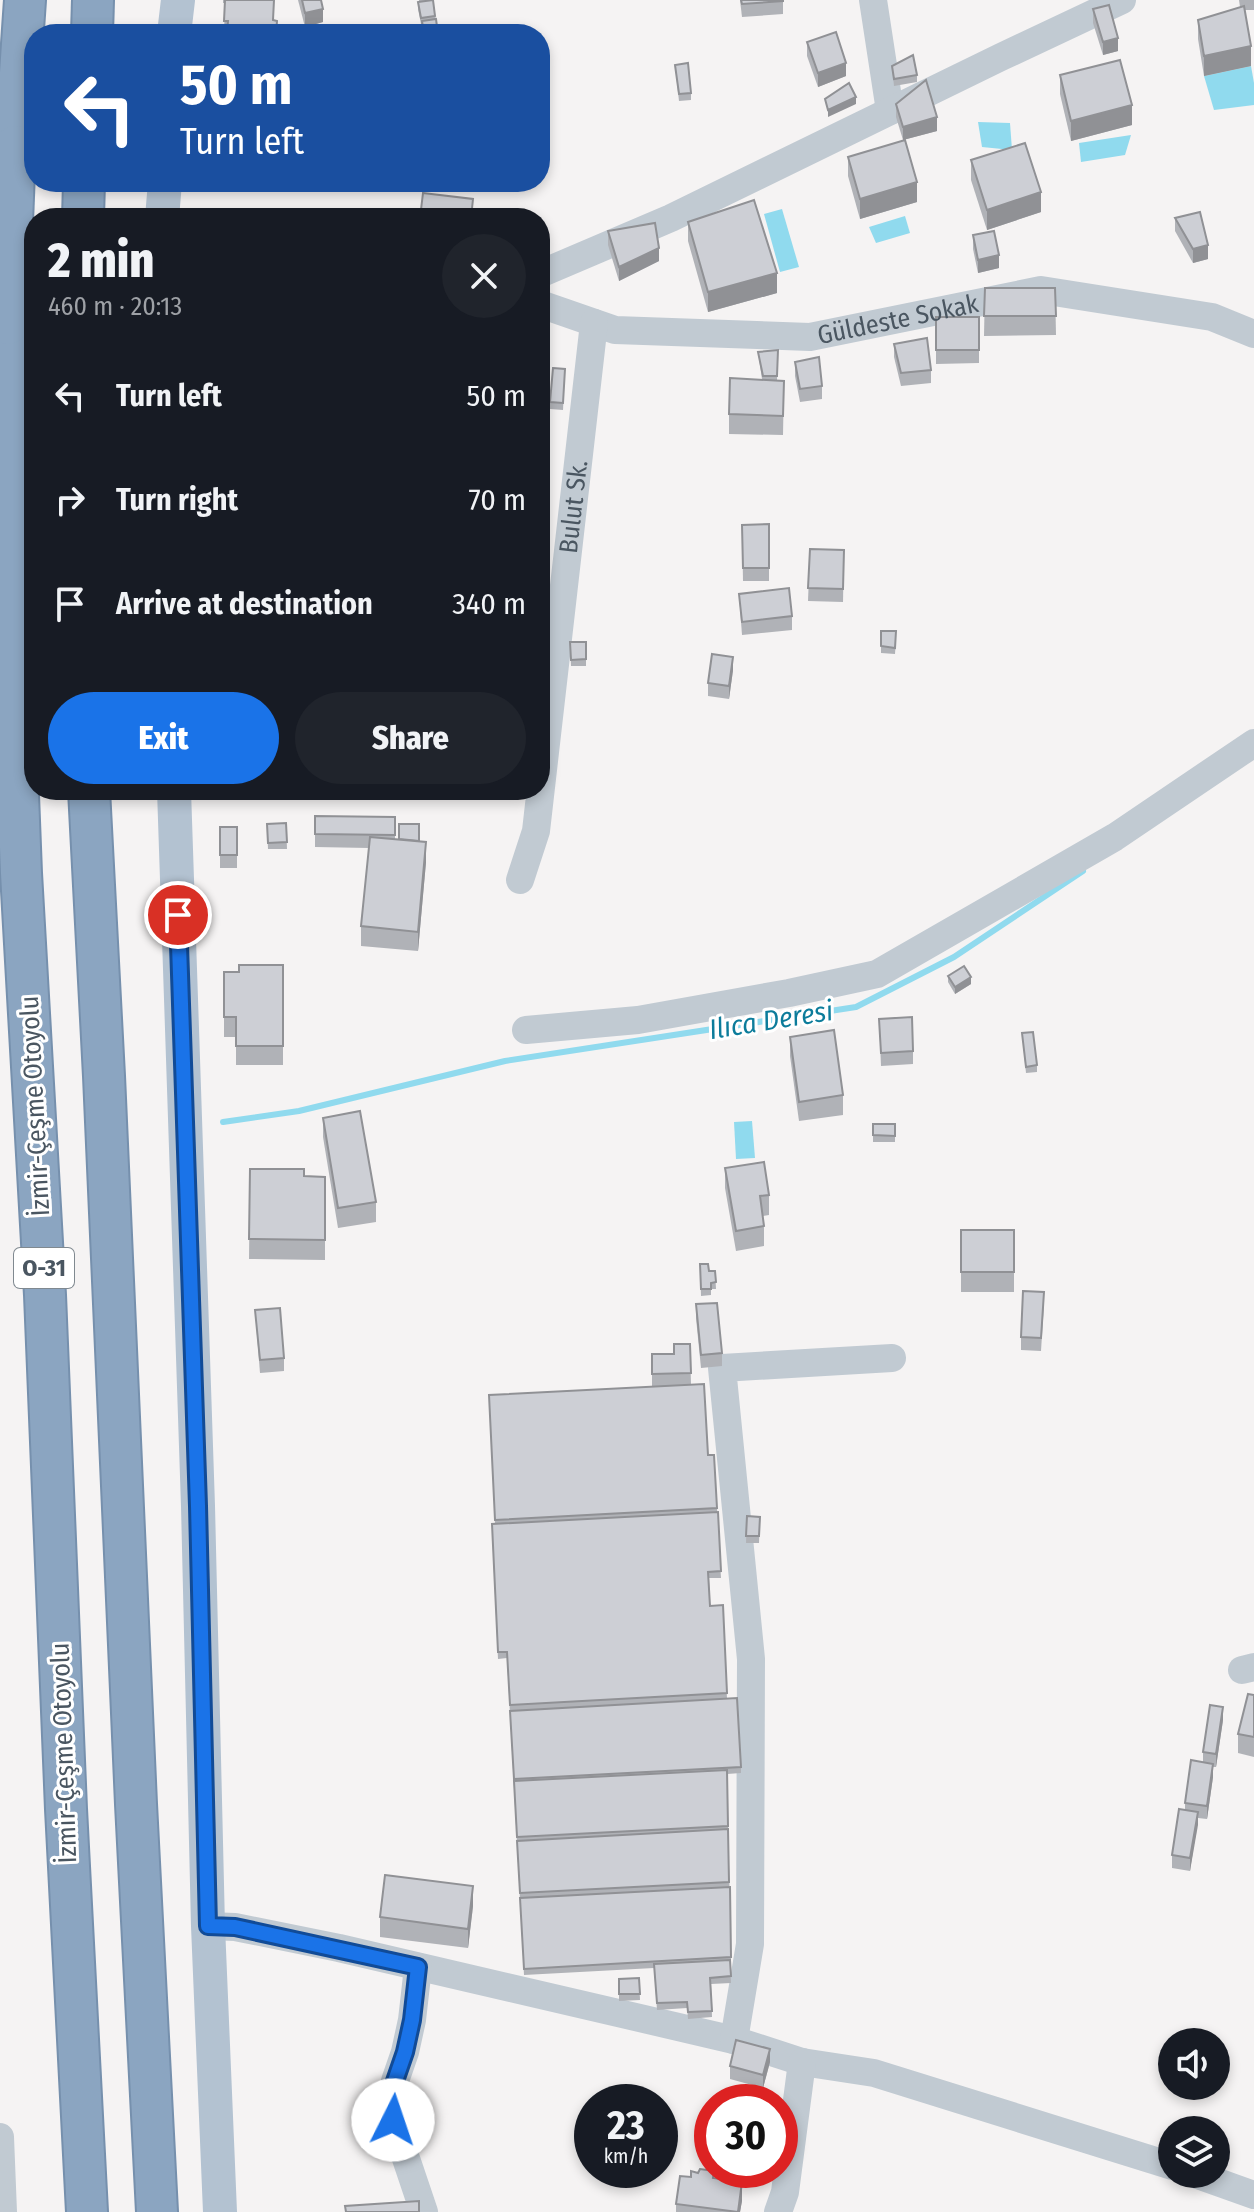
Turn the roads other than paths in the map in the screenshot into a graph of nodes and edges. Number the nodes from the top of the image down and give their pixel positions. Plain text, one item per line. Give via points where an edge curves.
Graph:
1 (25, 0) edge
2 (93, 0) edge
3 (178, 0) edge
4 (873, 0) edge
5 (1122, 0) edge
6 (92, 24) edge
7 (175, 24) edge
8 (890, 111) junction
9 (0, 234) edge
10 (24, 235) edge
11 (550, 270) edge
12 (550, 308) edge
13 (594, 323) junction
14 (1254, 334) edge
15 (550, 708) edge
16 (1254, 743) edge
17 (90, 800) edge
18 (174, 800) edge
19 (540, 800) edge
20 (520, 880) dead end
21 (526, 1030) dead end
22 (892, 1358) dead end
23 (208, 1926) junction
24 (418, 1967) junction
25 (734, 2040) junction
26 (802, 2062) junction
27 (0, 2137) edge
28 (1158, 2162) edge
29 (1230, 2186) edge
30 (1254, 2195) edge
31 (3, 2212) edge
32 (87, 2212) edge
33 (157, 2212) edge
34 (220, 2212) edge
35 (424, 2212) edge
36 (778, 2212) edge

1 - 32 highway, İzmir-Çeşme Otoyolu / O-31, bridge via 8,324 7,508
2 - 6 highway
3 - 7 main road
4 - 8 street
5 - 8 street
8 - 11 street via 671,218
9 - 10 street
12 - 13 street, Güldeste Sokak
13 - 14 street, Güldeste Sokak via 615,330 810,337 1041,290 1212,317
13 - 15 street, Bulut Sk.
16 - 21 street via 1115,837 877,974 638,1020
17 - 33 highway, O-31
18 - 23 main road
19 - 20 street, Bulut Sk.
22 - 25 street via 722,1368 751,1659 750,1944
23 - 24 street via 235,1927
23 - 34 main road
24 - 25 street
24 - 35 street via 412,2020 395,2081 393,2120
25 - 26 street
26 - 28 street via 874,2073
26 - 36 street
27 - 31 street
29 - 30 street

